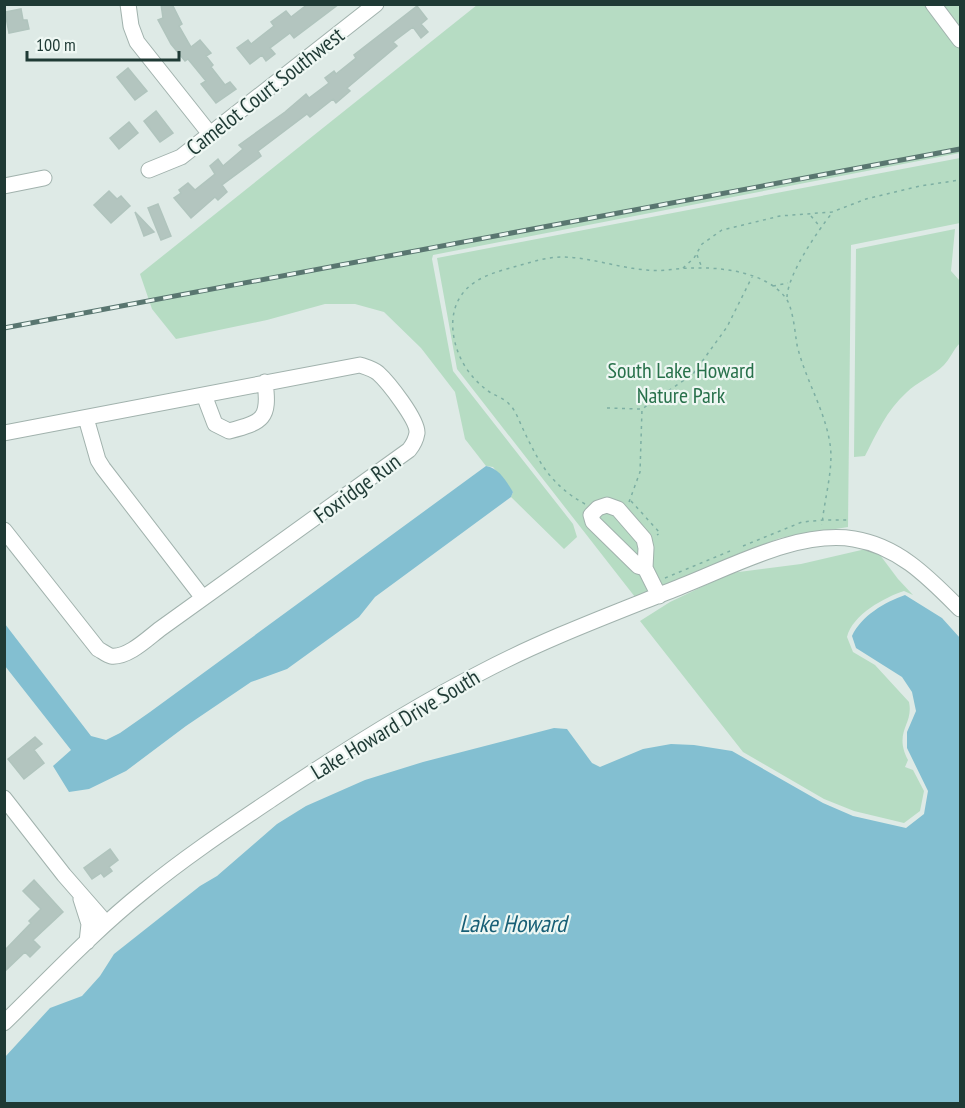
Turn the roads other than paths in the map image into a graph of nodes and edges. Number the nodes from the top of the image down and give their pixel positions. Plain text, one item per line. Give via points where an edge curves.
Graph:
1 (128, 4) edge
2 (376, 4) edge
3 (933, 4) edge
4 (960, 40) edge
5 (210, 134) junction
6 (148, 170) dead end
7 (44, 178) dead end
8 (4, 186) edge
9 (265, 382) junction
10 (204, 395) junction
11 (86, 418) junction
12 (4, 433) edge
13 (4, 530) edge
14 (645, 568) dead end
15 (659, 596) junction
16 (203, 598) junction
17 (960, 609) edge
18 (4, 798) edge
19 (79, 894) junction
20 (106, 923) junction
21 (87, 942) junction
22 (4, 1023) edge

1 - 5 street via 138,42
2 - 5 street, Camelot Court Southwest
3 - 4 street
5 - 6 street, Camelot Court Southwest via 181,157
7 - 8 street
9 - 10 street, Foxridge Run
9 - 10 street via 268,402 261,419 230,431 215,424
9 - 16 street, Foxridge Run via 353,365 370,369 411,416 417,432 414,443
10 - 11 street, Foxridge Run
11 - 12 street, Foxridge Run
11 - 16 street via 103,468
13 - 16 street, Foxridge Run via 98,649 111,656 134,648
14 - 15 street
15 - 17 street, Lake Howard Drive South via 783,546 822,538 849,538 899,556
15 - 20 street, Lake Howard Drive South via 482,672 426,703 220,834
18 - 19 street
19 - 20 street
19 - 21 street via 89,924
20 - 21 street, Lake Howard Drive South
21 - 22 street, Lake Howard Drive South

